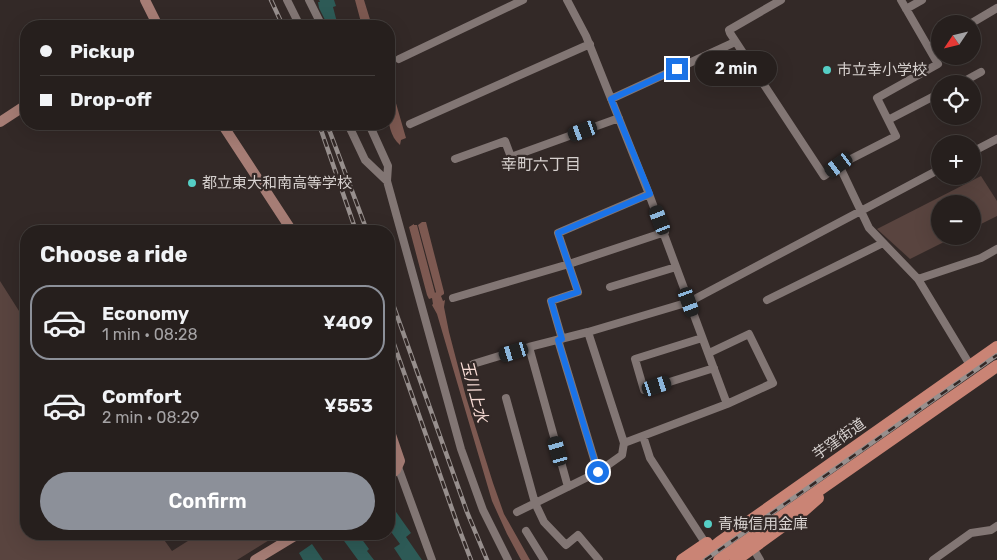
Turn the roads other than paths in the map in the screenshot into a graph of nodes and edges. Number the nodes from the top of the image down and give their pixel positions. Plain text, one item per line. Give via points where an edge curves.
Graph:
1 (145, 0) edge
2 (287, 0) edge
3 (310, 0) edge
4 (523, 0) edge
5 (567, 0) edge
6 (781, 0) edge
7 (901, 0) edge
8 (922, 0) edge
9 (997, 8) edge
10 (906, 9) junction
11 (981, 17) edge
12 (154, 20) edge
13 (297, 20) edge
14 (319, 20) edge
15 (736, 42) junction
16 (590, 44) junction
17 (929, 47) joint
18 (399, 58) dead end
19 (981, 72) dead end
20 (976, 75) edge
21 (931, 98) edge
22 (611, 99) junction
23 (20, 109) edge
24 (618, 118) junction
25 (888, 120) junction
26 (0, 122) edge
27 (410, 124) dead end
28 (226, 130) edge
29 (351, 130) edge
30 (372, 130) edge
31 (997, 139) edge
32 (981, 147) edge
33 (455, 159) dead end
34 (839, 165) junction
35 (931, 174) edge
36 (387, 181) junction
37 (650, 194) junction
38 (860, 210) junction
39 (288, 225) edge
40 (665, 232) junction
41 (883, 243) junction
42 (997, 249) edge
43 (568, 264) junction
44 (676, 267) junction
45 (918, 279) junction
46 (610, 287) dead end
47 (453, 298) dead end
48 (767, 300) dead end
49 (689, 302) junction
50 (588, 332) junction
51 (702, 338) junction
52 (560, 339) junction
53 (529, 347) junction
54 (997, 347) edge
55 (708, 353) junction
56 (473, 364) dead end
57 (970, 365) junction
58 (997, 366) edge
59 (714, 368) junction
60 (506, 398) dead end
61 (727, 404) junction
62 (643, 436) junction
63 (624, 443) junction
64 (395, 446) edge
65 (850, 452) junction
66 (859, 462) junction
67 (398, 466) junction
68 (395, 469) edge
69 (598, 472) junction
70 (568, 487) junction
71 (534, 503) junction
72 (517, 512) dead end
73 (997, 526) edge
74 (526, 531) dead end
75 (288, 540) edge
76 (706, 544) junction
77 (753, 548) junction
78 (699, 559) dead end
79 (255, 560) edge
80 (432, 560) edge
81 (508, 560) edge
82 (544, 560) edge
83 (599, 560) edge
84 (682, 560) edge
85 (718, 560) edge
86 (736, 560) edge
87 (760, 560) edge
88 (933, 560) edge

1 - 12 street
2 - 13 street
3 - 14 street
4 - 18 street
5 - 16 street
6 - 15 street via 730,30
7 - 10 street
8 - 10 street
9 - 11 street
10 - 17 street
15 - 22 street
15 - 34 street via 824,176
16 - 22 street
16 - 27 street
17 - 25 street via 938,64 877,98
19 - 20 street
21 - 25 street
22 - 24 street
23 - 26 street
24 - 33 street via 511,157 505,141
24 - 37 street
25 - 34 street via 896,136
28 - 39 street
29 - 36 street via 365,160
30 - 36 street via 388,166
31 - 32 street
34 - 38 street
35 - 38 street
36 - 81 street via 461,449 483,510
37 - 40 street
37 - 43 street via 558,233
38 - 41 street via 869,228
38 - 49 street
40 - 43 street
40 - 44 street
41 - 45 street
41 - 48 street
42 - 45 street via 981,258
43 - 47 street
43 - 52 street via 578,292 551,301
44 - 46 street
44 - 49 street
45 - 57 street
49 - 50 street
49 - 51 street
50 - 52 street
50 - 63 street
51 - 55 street
51 - 59 street via 634,359 644,390
52 - 53 street
52 - 69 street
53 - 56 street
53 - 70 street
54 - 57 main road, 芋窪街道
55 - 59 street
55 - 61 street via 749,334 773,383
57 - 65 main road, 芋窪街道
58 - 66 main road, 芋窪街道
59 - 61 street
60 - 71 street
61 - 62 street
62 - 63 street
62 - 76 street via 650,458
63 - 69 street via 622,455
64 - 67 street
65 - 76 main road via 791,484
65 - 78 main road, 芋窪街道
66 - 77 main road via 803,511
66 - 85 main road, 芋窪街道
67 - 68 street
67 - 80 street
69 - 70 street
70 - 71 street
71 - 72 street
71 - 83 street via 544,522 566,544 578,535
73 - 88 street via 971,533
74 - 82 street
75 - 79 street
76 - 84 main road
77 - 86 main road
77 - 87 street

